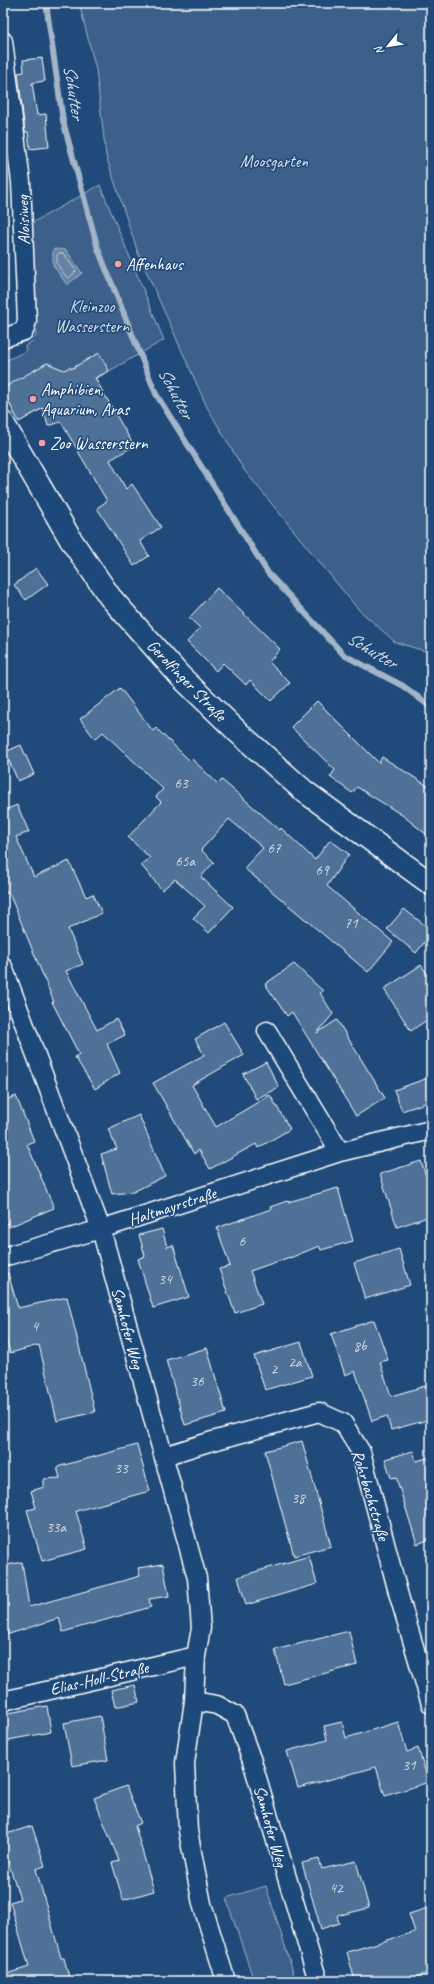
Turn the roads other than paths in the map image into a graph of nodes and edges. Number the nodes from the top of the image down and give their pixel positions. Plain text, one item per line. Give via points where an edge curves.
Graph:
1 (3, 41) edge
2 (3, 338) edge
3 (3, 423) edge
4 (431, 884) edge
5 (3, 967) edge
6 (6, 986) edge
7 (267, 1030) dead end
8 (431, 1130) edge
9 (340, 1152) junction
10 (101, 1229) junction
11 (3, 1257) edge
12 (164, 1456) junction
13 (196, 1656) junction
14 (3, 1701) edge
15 (194, 1701) junction
16 (431, 1704) edge
17 (226, 1981) edge
18 (318, 1981) edge

1 - 2 street, Aloisiweg via 21,182 27,321 24,331
3 - 4 street, Gerolfinger Straße via 71,540 110,597 180,676 304,791
5 - 6 street, Samhofer Weg
6 - 10 street, Samhofer Weg
7 - 9 street
8 - 9 street, Haltmayrstraße
9 - 10 street, Haltmayrstraße
10 - 11 street, Haltmayrstraße
10 - 12 street, Samhofer Weg
12 - 13 street, Samhofer Weg via 197,1578 201,1628
12 - 16 street, Rohrbachstraße via 319,1412 343,1423 361,1452
13 - 14 street, Elias-Holl-Straße
13 - 15 street, Samhofer Weg
15 - 17 street, Samhofer Weg via 185,1763 188,1831 202,1904
15 - 18 street, Samhofer Weg via 217,1704 235,1715 252,1761

